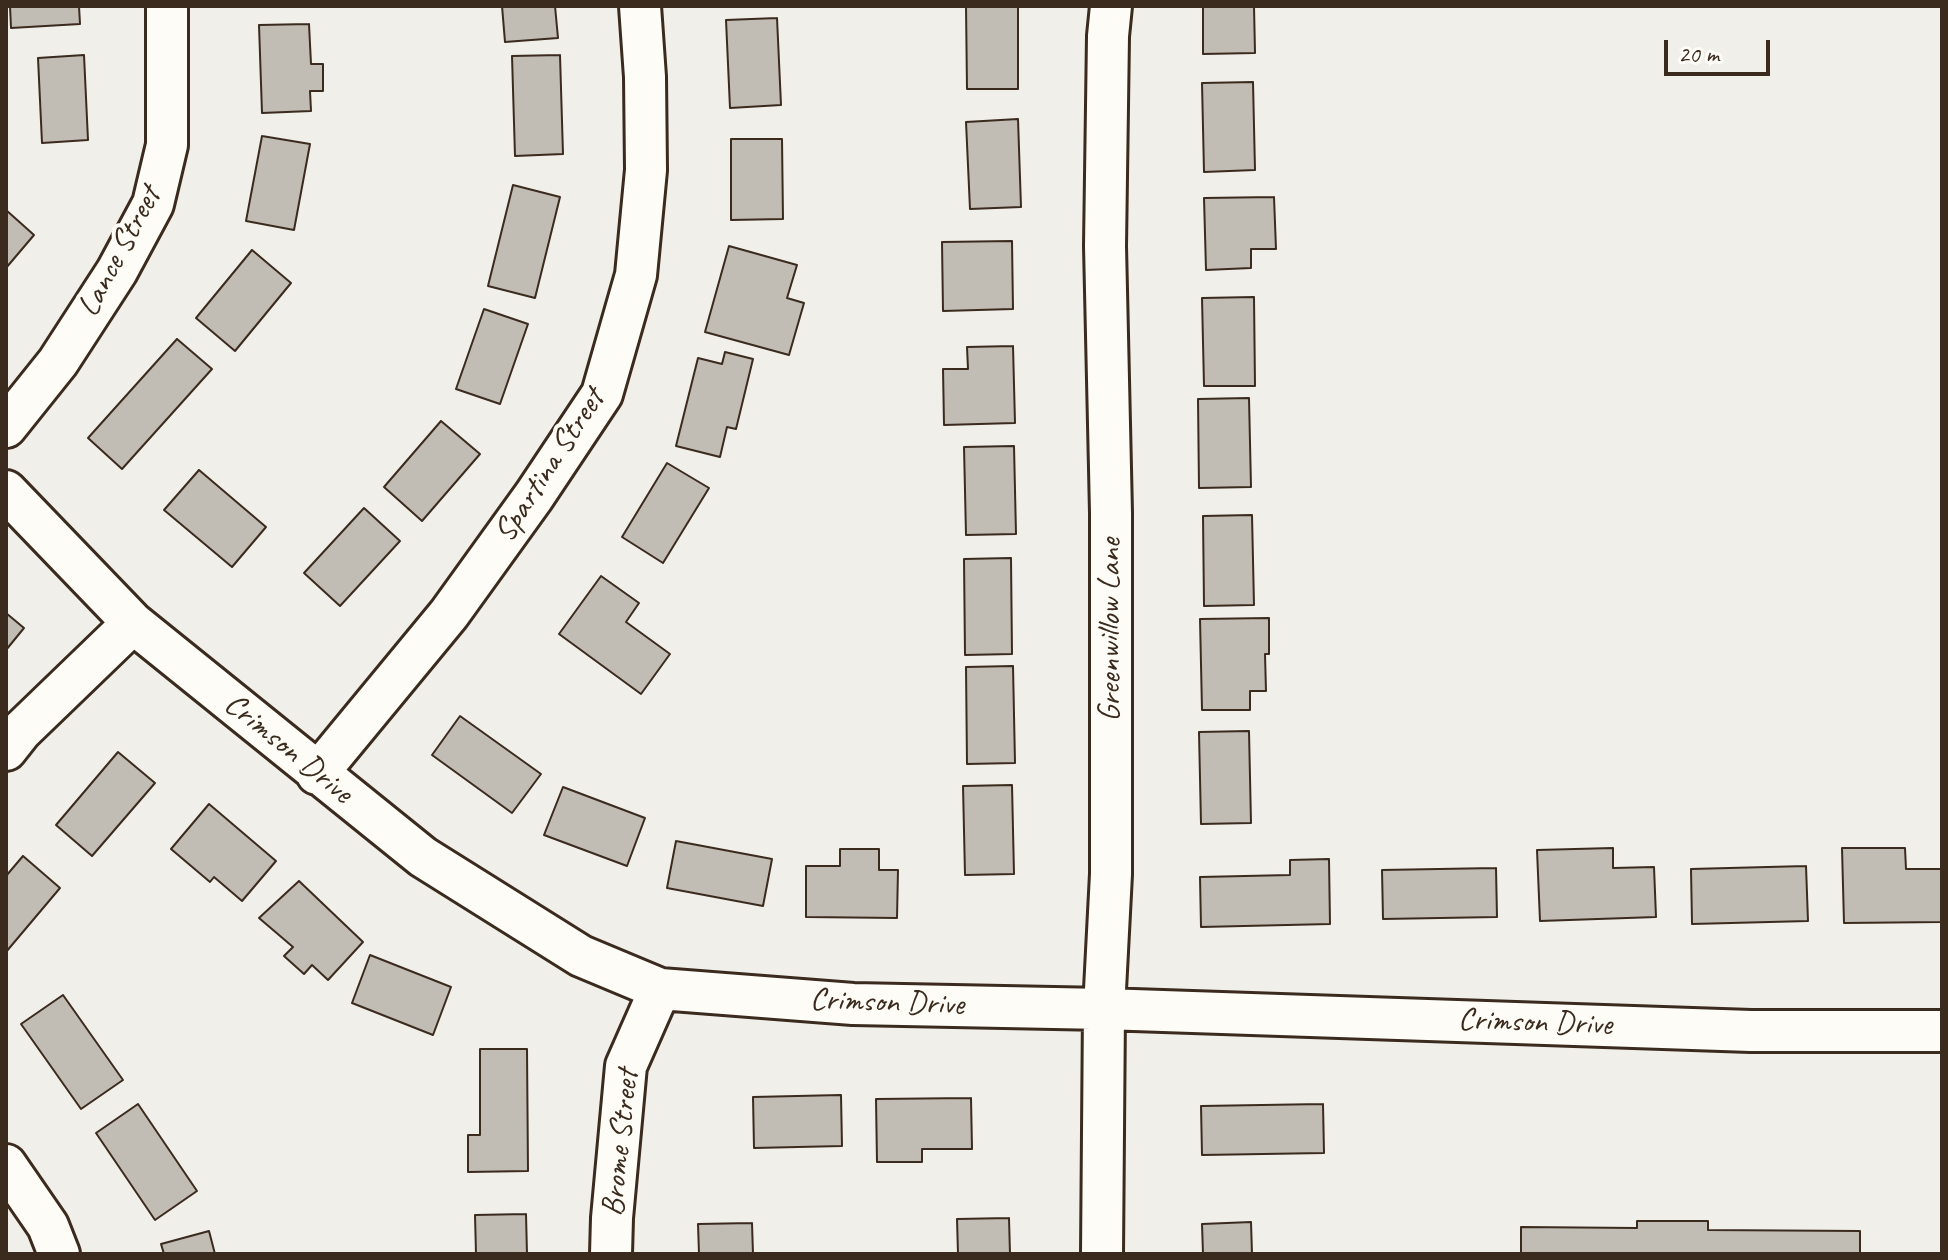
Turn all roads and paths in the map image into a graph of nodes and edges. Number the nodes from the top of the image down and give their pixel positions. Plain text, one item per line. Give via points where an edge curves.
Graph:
1 (167, 6) edge
2 (640, 6) edge
3 (1111, 6) edge
4 (6, 427) edge
5 (6, 491) edge
6 (133, 623) junction
7 (6, 750) edge
8 (317, 774) junction
9 (660, 989) junction
10 (1104, 1009) junction
11 (1942, 1031) edge
12 (6, 1165) edge
13 (59, 1254) edge
14 (611, 1254) edge
15 (1102, 1254) edge

1 - 4 street, Lance Street via 167,145 153,204 58,362
2 - 8 street, Spartina Street via 646,170 638,260 602,394 449,614
3 - 10 street, Greenwillow Lane via 1105,246 1111,874
5 - 6 street, Crimson Drive
6 - 7 street
6 - 8 street, Crimson Drive
8 - 9 street, Crimson Drive via 423,857 581,956
9 - 10 street, Crimson Drive via 853,1004
9 - 14 street, Brome Street via 626,1066
10 - 11 street, Crimson Drive via 1751,1031
10 - 15 street, Greenwillow Lane
12 - 13 street via 48,1226

